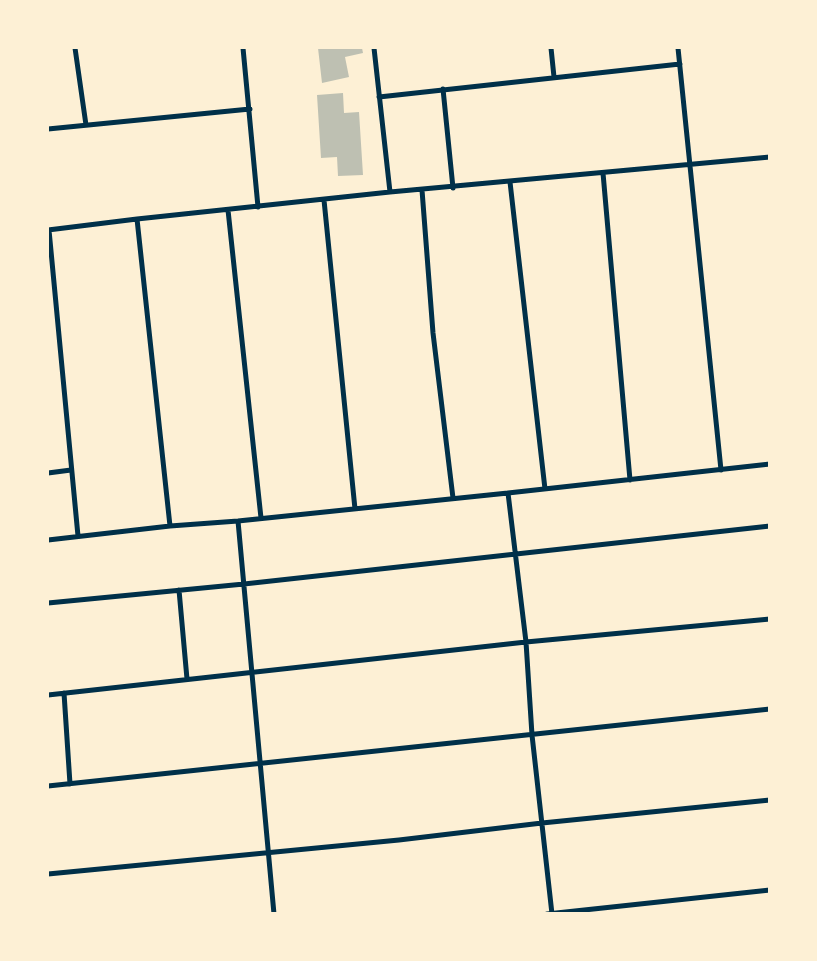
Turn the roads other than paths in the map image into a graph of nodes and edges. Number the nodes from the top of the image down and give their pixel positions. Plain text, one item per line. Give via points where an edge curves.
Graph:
1 (75, 48) edge
2 (244, 48) edge
3 (374, 48) edge
4 (551, 48) edge
5 (678, 48) edge
6 (680, 64) junction
7 (554, 77) junction
8 (443, 89) junction
9 (379, 97) junction
10 (250, 109) junction
11 (86, 125) junction
12 (48, 130) edge
13 (770, 157) edge
14 (690, 164) junction
15 (603, 173) junction
16 (510, 182) junction
17 (453, 188) junction
18 (422, 190) junction
19 (390, 192) junction
20 (324, 200) junction
21 (258, 207) junction
22 (228, 210) junction
23 (137, 219) junction
24 (48, 230) edge
25 (770, 464) edge
26 (71, 470) junction
27 (721, 470) junction
28 (48, 473) edge
29 (630, 480) junction
30 (545, 489) junction
31 (508, 493) junction
32 (453, 498) junction
33 (355, 510) junction
34 (261, 518) junction
35 (238, 521) junction
36 (170, 526) junction
37 (770, 526) edge
38 (78, 536) junction
39 (48, 540) edge
40 (516, 554) junction
41 (244, 584) junction
42 (179, 590) junction
43 (48, 603) edge
44 (770, 619) edge
45 (526, 642) junction
46 (252, 671) junction
47 (187, 679) junction
48 (64, 694) junction
49 (48, 695) edge
50 (770, 709) edge
51 (532, 735) junction
52 (259, 763) junction
53 (70, 784) junction
54 (48, 786) edge
55 (770, 800) edge
56 (542, 823) junction
57 (268, 852) junction
58 (48, 874) edge
59 (770, 890) edge
60 (552, 913) edge
61 (274, 914) edge
62 (547, 914) edge

1 - 11 street
2 - 10 street
3 - 9 street
4 - 7 street
5 - 6 street
6 - 7 street
6 - 14 street
7 - 8 street
8 - 9 street
8 - 17 street
9 - 19 street
10 - 11 street
10 - 21 street
11 - 12 street
13 - 14 street
14 - 15 street
14 - 27 street
15 - 16 street
15 - 29 street
16 - 17 street
16 - 30 street
17 - 18 street
18 - 19 street
18 - 32 street via 433,333
19 - 20 street
20 - 21 street
20 - 33 street
21 - 22 street
22 - 23 street
22 - 34 street
23 - 24 street
23 - 36 street
24 - 26 street
25 - 27 street
26 - 28 street
26 - 38 street
27 - 29 street
29 - 30 street
30 - 31 street
31 - 32 street
31 - 40 street
32 - 33 street
33 - 34 street
34 - 35 street
35 - 36 street
35 - 41 street
36 - 38 street
37 - 40 street
38 - 39 street
40 - 41 street
40 - 45 street
41 - 42 street
41 - 46 street
42 - 43 street
42 - 47 street
44 - 45 street
45 - 46 street
45 - 51 street
46 - 47 street
46 - 52 street
47 - 48 street
48 - 49 street
48 - 53 street
50 - 51 street
51 - 52 street
51 - 56 street
52 - 53 street
52 - 57 street
53 - 54 street
55 - 56 street
56 - 57 street
56 - 60 street
57 - 58 street
57 - 61 street
59 - 60 street
60 - 62 street

